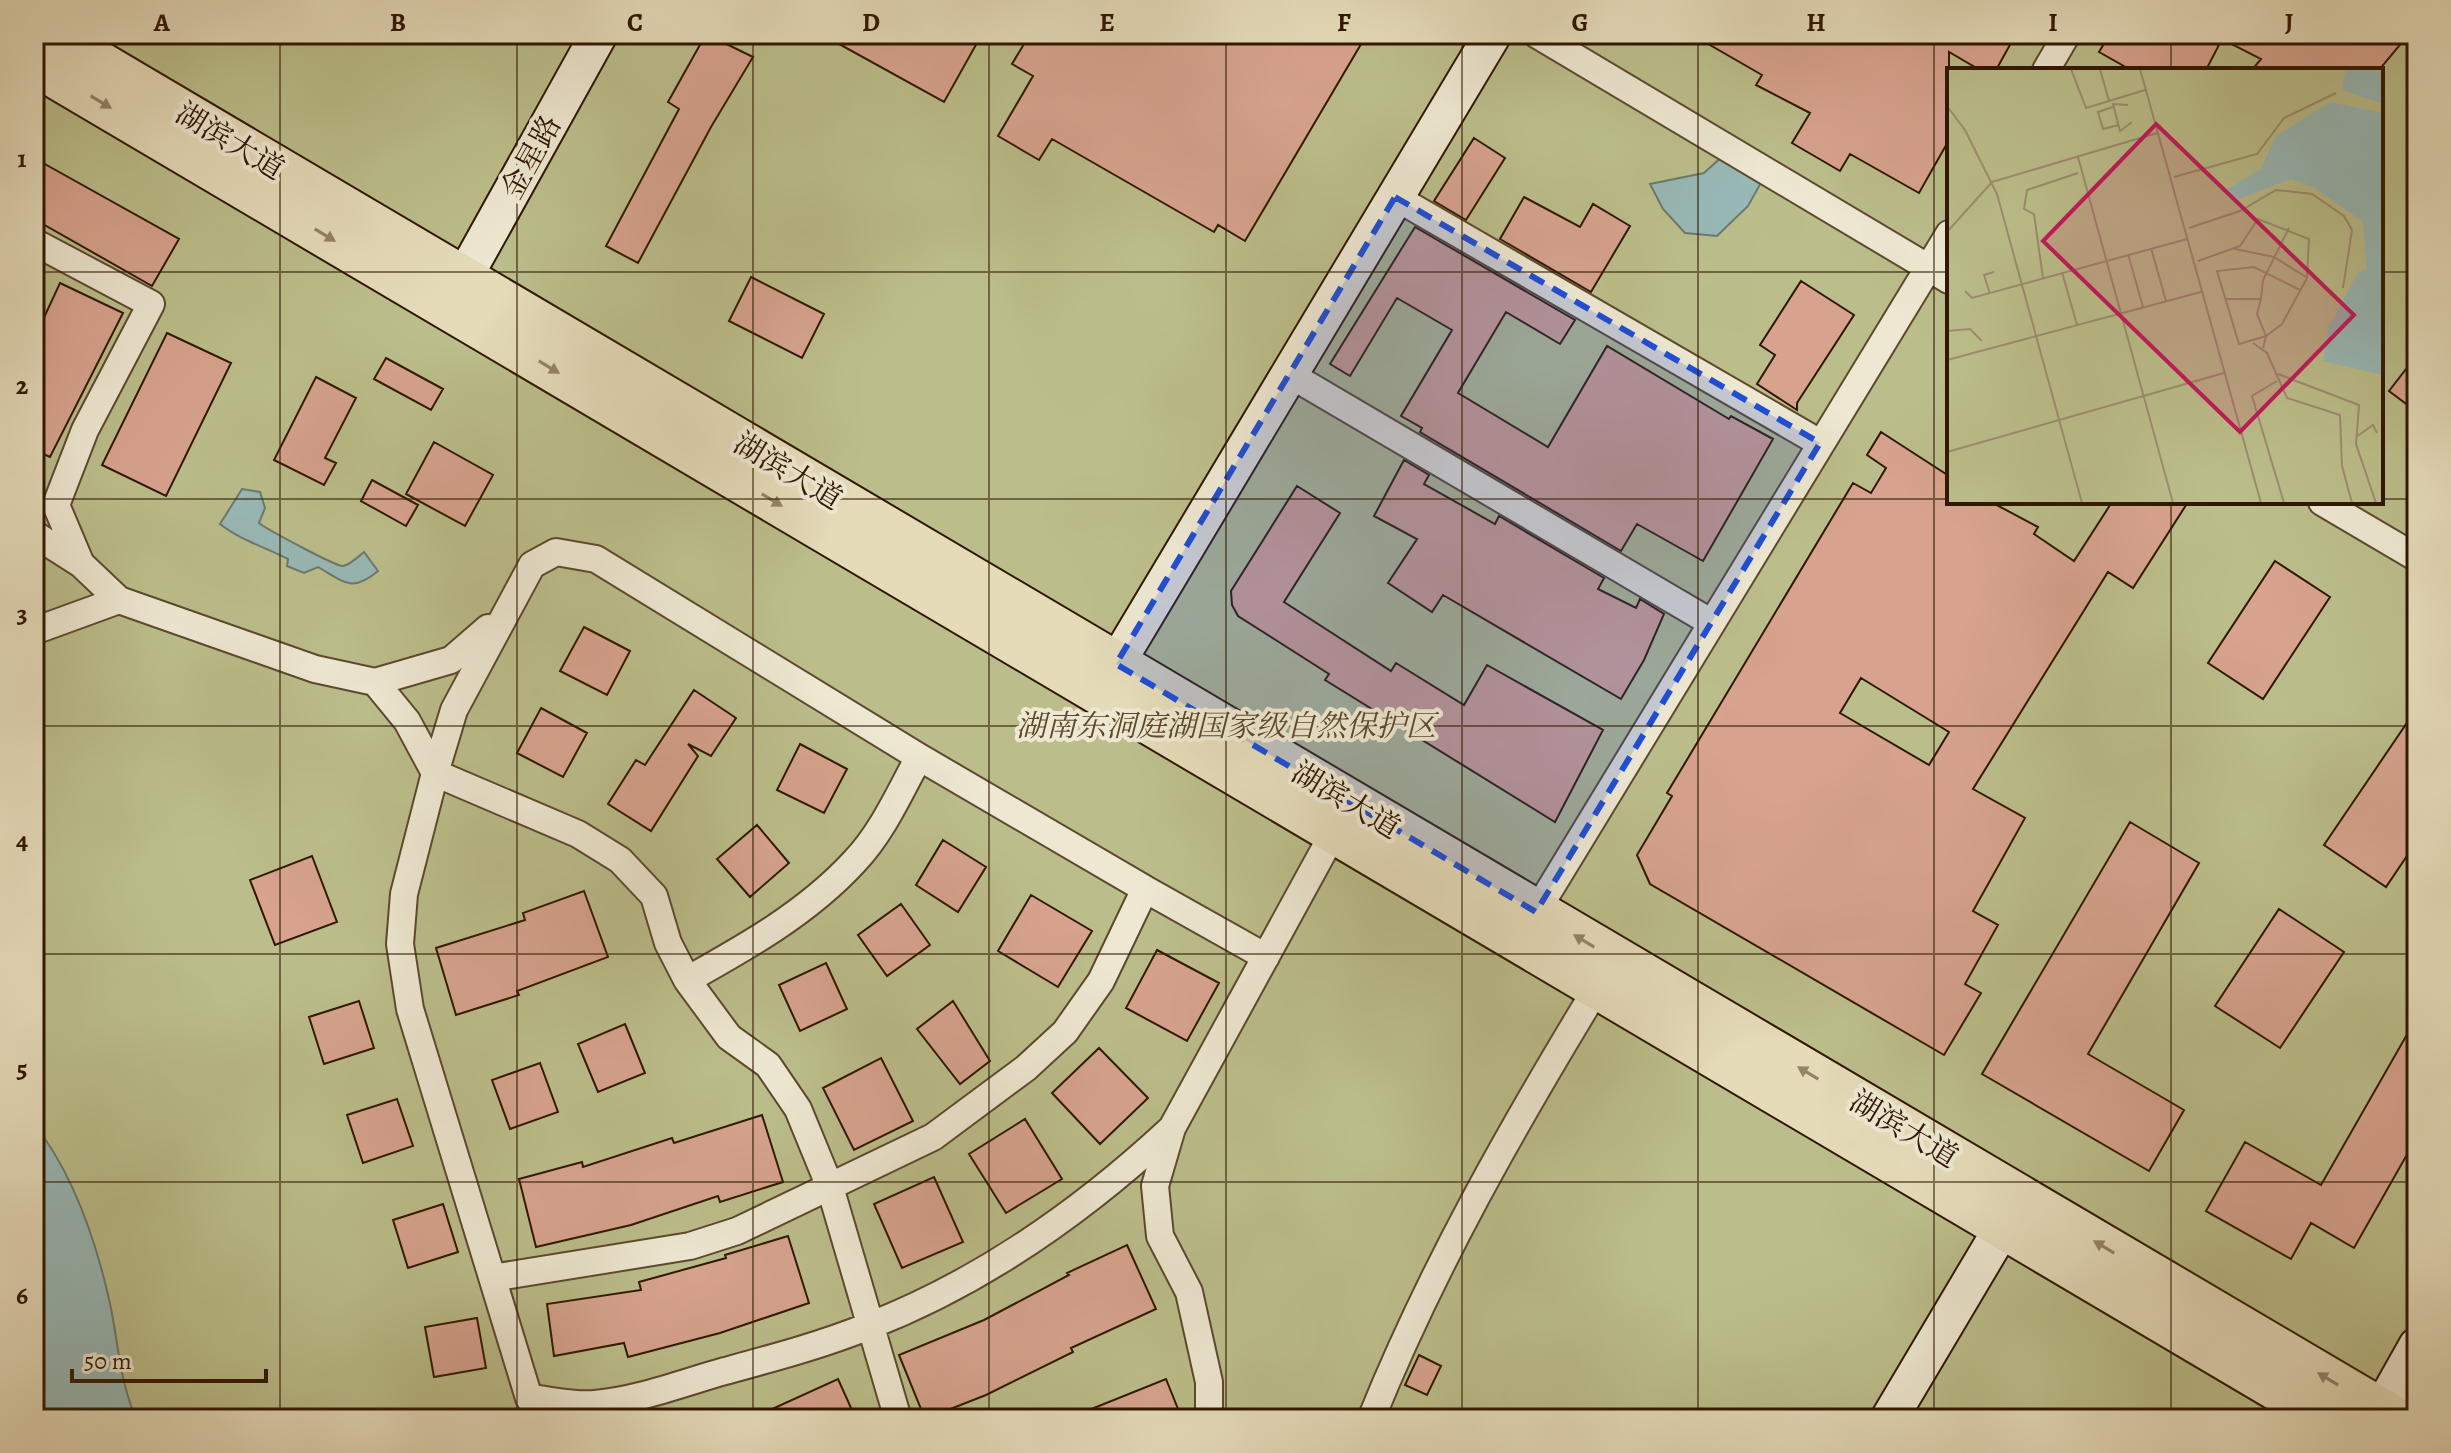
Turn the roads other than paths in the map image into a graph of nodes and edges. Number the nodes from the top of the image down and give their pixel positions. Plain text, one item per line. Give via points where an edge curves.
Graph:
1 (49, 34) edge
2 (599, 34) edge
3 (1493, 34) edge
4 (1536, 34) edge
5 (2067, 34) edge
6 (34, 63) edge
7 (2047, 68) edge
8 (1395, 197) junction
9 (1947, 241) edge
10 (34, 242) edge
11 (1938, 274) edge
12 (463, 279) junction
13 (1289, 374) junction
14 (1820, 443) junction
15 (2325, 504) edge
16 (34, 534) edge
17 (2417, 558) edge
18 (81, 564) junction
19 (119, 600) junction
20 (503, 615) junction
21 (1712, 623) junction
22 (34, 631) edge
23 (1116, 664) junction
24 (375, 682) junction
25 (919, 757) junction
26 (435, 773) junction
27 (1334, 832) junction
28 (1145, 889) junction
29 (1536, 912) junction
30 (1266, 957) junction
31 (687, 980) junction
32 (1597, 988) junction
33 (1172, 1128) junction
34 (830, 1187) junction
35 (2003, 1227) junction
36 (498, 1277) dead end
37 (870, 1326) junction
38 (2417, 1346) edge
39 (536, 1408) edge
40 (2388, 1415) edge
41 (898, 1419) edge
42 (1209, 1419) edge
43 (1371, 1419) edge
44 (1889, 1419) edge
45 (2329, 1419) edge

1 - 12 highway, 湖滨大道
2 - 12 street, 金星路
3 - 8 street
4 - 11 street
5 - 7 street
6 -> 27 highway, 湖滨大道
8 - 13 street
8 - 14 street
9 - 11 street
10 - 18 street via 151,304 85,430 56,505
11 - 14 street
12 - 23 highway, 湖滨大道
13 - 21 street
13 - 23 street
14 - 21 street
15 - 17 street
16 - 18 street
18 - 19 street
19 - 22 street
19 - 24 street via 315,669
20 - 24 street via 451,660
20 - 25 street via 532,565 556,552 596,559
20 - 26 street via 454,710
21 - 29 street
23 - 29 highway, 湖滨大道
24 - 26 street via 407,721
25 - 28 street
25 - 31 street via 855,861 761,938
26 - 31 street via 578,834 620,860 654,896 668,943
26 - 39 street via 406,882 400,944 410,1009
27 - 30 street
27 - 32 highway, 湖滨大道
28 - 30 street
28 - 34 street via 1101,981 1065,1032 933,1137
40 -> 29 highway, 湖滨大道
30 - 33 street
31 - 34 street via 729,1037 768,1065 798,1109
32 - 35 highway, 湖滨大道
32 - 43 street via 1521,1113 1450,1248
33 - 37 street via 1117,1180 1032,1239 948,1289
33 - 42 street via 1155,1186 1160,1236 1189,1292 1209,1382
34 - 36 street via 737,1231 690,1246
34 - 37 street
35 - 44 street
35 - 45 highway, 湖滨大道
37 - 39 street via 655,1392 594,1405
37 - 41 street
38 - 40 street

